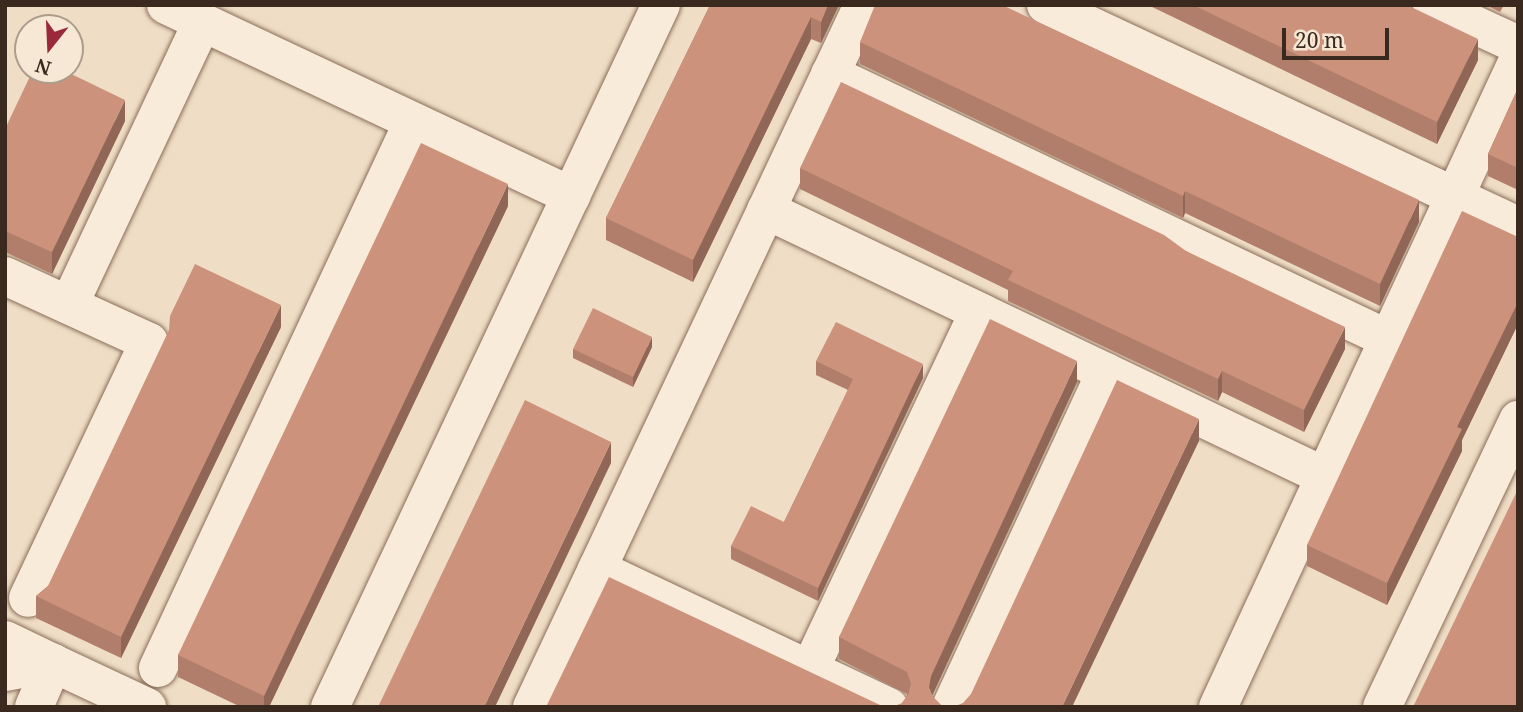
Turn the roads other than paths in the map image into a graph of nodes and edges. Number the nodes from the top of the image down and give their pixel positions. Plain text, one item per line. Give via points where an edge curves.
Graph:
1 (166, 5) edge
2 (661, 5) edge
3 (863, 5) edge
4 (1046, 5) edge
5 (1432, 5) edge
6 (219, 20) edge
7 (1518, 45) edge
8 (1518, 60) edge
9 (830, 74) junction
10 (413, 122) junction
11 (1454, 195) junction
12 (570, 196) junction
13 (766, 210) junction
14 (1518, 226) edge
15 (5, 276) edge
16 (69, 305) junction
17 (979, 312) junction
18 (1388, 339) junction
19 (1107, 372) junction
20 (1518, 420) edge
21 (1324, 476) junction
22 (597, 569) junction
23 (28, 598) dead end
24 (5, 640) edge
25 (53, 663) junction
26 (158, 668) dead end
27 (810, 669) junction
28 (5, 672) edge
29 (542, 704) edge
30 (34, 707) edge
31 (146, 707) edge
32 (330, 707) edge
33 (889, 707) edge
34 (951, 707) edge
35 (1218, 707) edge
36 (1382, 707) edge

1 - 6 street
2 - 12 street
3 - 9 street
4 - 11 street
5 - 7 street
6 - 10 street
6 - 16 street
8 - 11 street
9 - 13 street
9 - 18 street
10 - 12 street
10 - 26 street
11 - 14 street
11 - 18 street
12 - 32 street
13 - 17 street
13 - 22 street
15 - 16 street
16 - 23 street via 149,342
17 - 19 street
17 - 27 street
18 - 21 street
19 - 21 street
19 - 34 street
20 - 36 street
21 - 35 street
22 - 27 street
22 - 29 street
24 - 25 street
25 - 28 street
25 - 30 street
25 - 31 street
27 - 33 street

